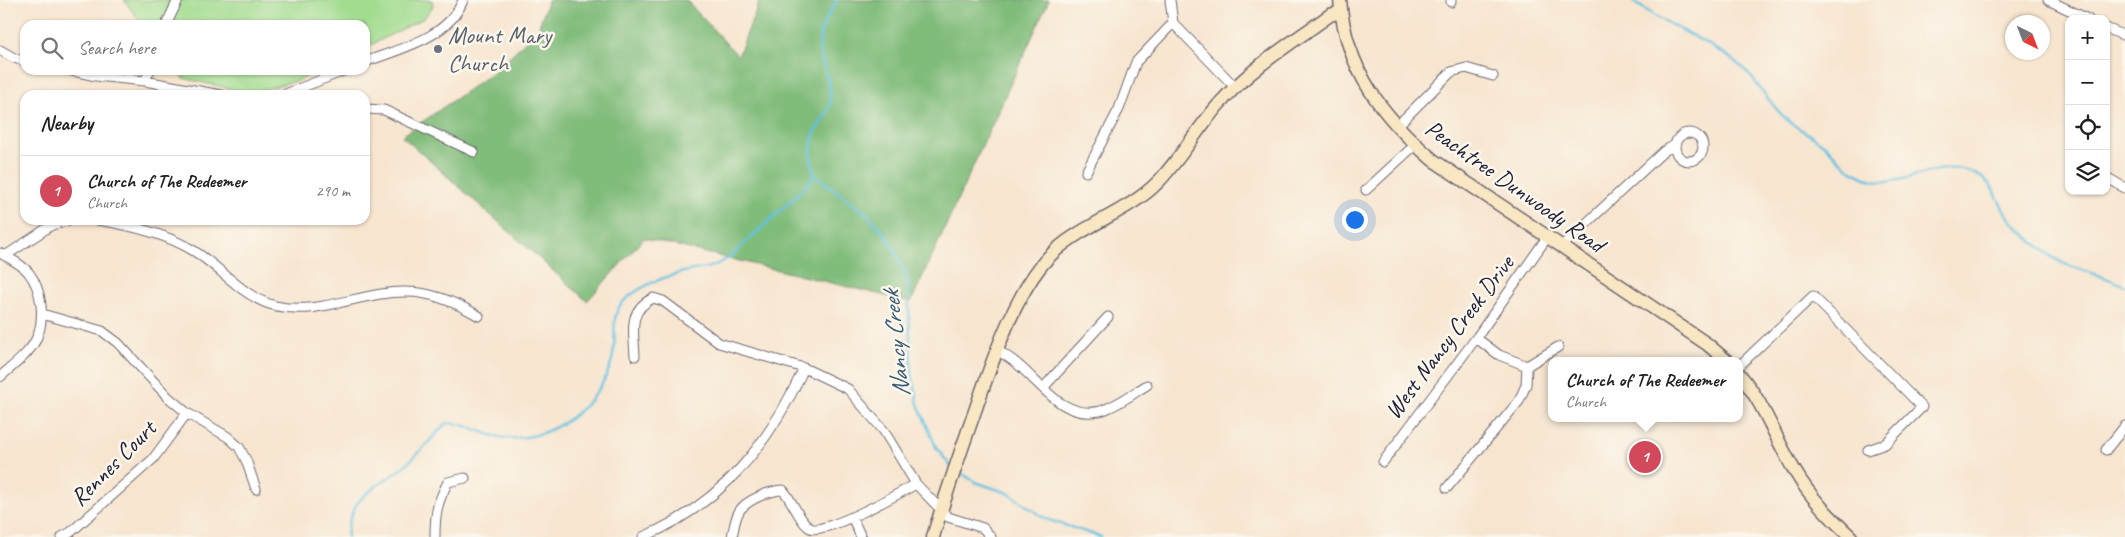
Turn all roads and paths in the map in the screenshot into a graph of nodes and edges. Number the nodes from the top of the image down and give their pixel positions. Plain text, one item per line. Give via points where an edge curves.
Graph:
1 (178, 0) edge
2 (463, 0) edge
3 (1170, 0) edge
4 (2048, 0) edge
5 (1340, 6) edge
6 (2080, 15) edge
7 (168, 20) edge
8 (1173, 23) junction
9 (2110, 30) edge
10 (2125, 36) edge
11 (0, 50) edge
12 (20, 60) edge
13 (370, 60) edge
14 (103, 75) edge
15 (148, 75) edge
16 (333, 75) edge
17 (1493, 76) dead end
18 (146, 81) junction
19 (1235, 87) junction
20 (194, 90) edge
21 (296, 90) edge
22 (370, 109) edge
23 (1396, 127) junction
24 (1415, 144) junction
25 (1675, 145) dead end
26 (474, 152) dead end
27 (1086, 172) dead end
28 (2110, 179) edge
29 (2125, 188) edge
30 (1366, 190) dead end
31 (52, 225) edge
32 (124, 225) edge
33 (1548, 236) junction
34 (1562, 246) junction
35 (3, 254) edge
36 (42, 314) junction
37 (479, 316) dead end
38 (1108, 317) dead end
39 (1476, 338) junction
40 (1558, 347) dead end
41 (997, 350) junction
42 (636, 356) dead end
43 (1722, 357) edge
44 (1743, 362) edge
45 (1527, 366) junction
46 (804, 368) junction
47 (0, 377) edge
48 (1743, 380) edge
49 (1147, 385) dead end
50 (1043, 388) junction
51 (187, 413) junction
52 (2125, 426) edge
53 (1868, 450) dead end
54 (2106, 450) dead end
55 (1383, 462) dead end
56 (465, 478) dead end
57 (916, 484) junction
58 (1447, 488) dead end
59 (256, 489) dead end
60 (941, 510) junction
61 (852, 517) junction
62 (62, 537) edge
63 (435, 537) edge
64 (644, 537) edge
65 (732, 537) edge
66 (861, 537) edge
67 (933, 537) edge
68 (991, 537) edge
69 (1851, 537) edge

1 - 7 street
2 - 13 street via 438,32
3 - 8 street
4 - 6 street
5 - 19 main road
5 - 23 main road, Peachtree Dunwoody Road via 1347,41 1357,68
8 - 19 street
8 - 27 street via 1136,62 1119,109
9 - 10 street
11 - 12 street
14 - 18 street
15 - 18 street
16 - 21 street
17 - 23 street via 1466,68 1451,72
18 - 20 street
19 - 41 main road via 1157,183 1054,252 1027,287
22 - 26 street via 384,110
23 - 24 main road, Peachtree Dunwoody Road
24 - 30 street
24 - 33 main road, Peachtree Dunwoody Road via 1433,160
25 - 34 street via 1664,151
28 - 29 street
31 - 35 street
32 - 37 street via 155,232 194,251 241,289 274,305 312,308 407,292 439,297
33 - 34 main road, Peachtree Dunwoody Road
33 - 39 street, West Nancy Creek Drive
34 - 43 main road, Peachtree Dunwoody Road
35 - 36 street via 29,273
36 - 47 street via 37,337 30,348
36 - 51 street via 102,331
38 - 50 street
39 - 45 street via 1499,355
39 - 55 street, West Nancy Creek Drive
40 - 45 street
41 - 50 street via 1016,362
41 - 60 main road
42 - 46 street via 634,316 644,303 653,298 663,301 719,343
44 - 53 street via 1813,296 1922,407 1885,444
45 - 58 street via 1526,385 1518,401
46 - 57 street via 848,390 858,400 884,431
46 - 64 street via 789,401 767,436 730,481 684,516
48 - 69 main road via 1795,472
49 - 50 street via 1116,405 1098,411 1068,408
51 - 59 street via 239,447
51 - 62 street, Rennes Court via 153,459
52 - 54 street
56 - 63 street via 448,482 440,496 435,512
57 - 60 street
57 - 61 street
60 - 67 main road
60 - 68 street via 948,517 983,528
61 - 65 street via 818,530 811,529 789,496 783,490 774,490 741,508
61 - 66 street

